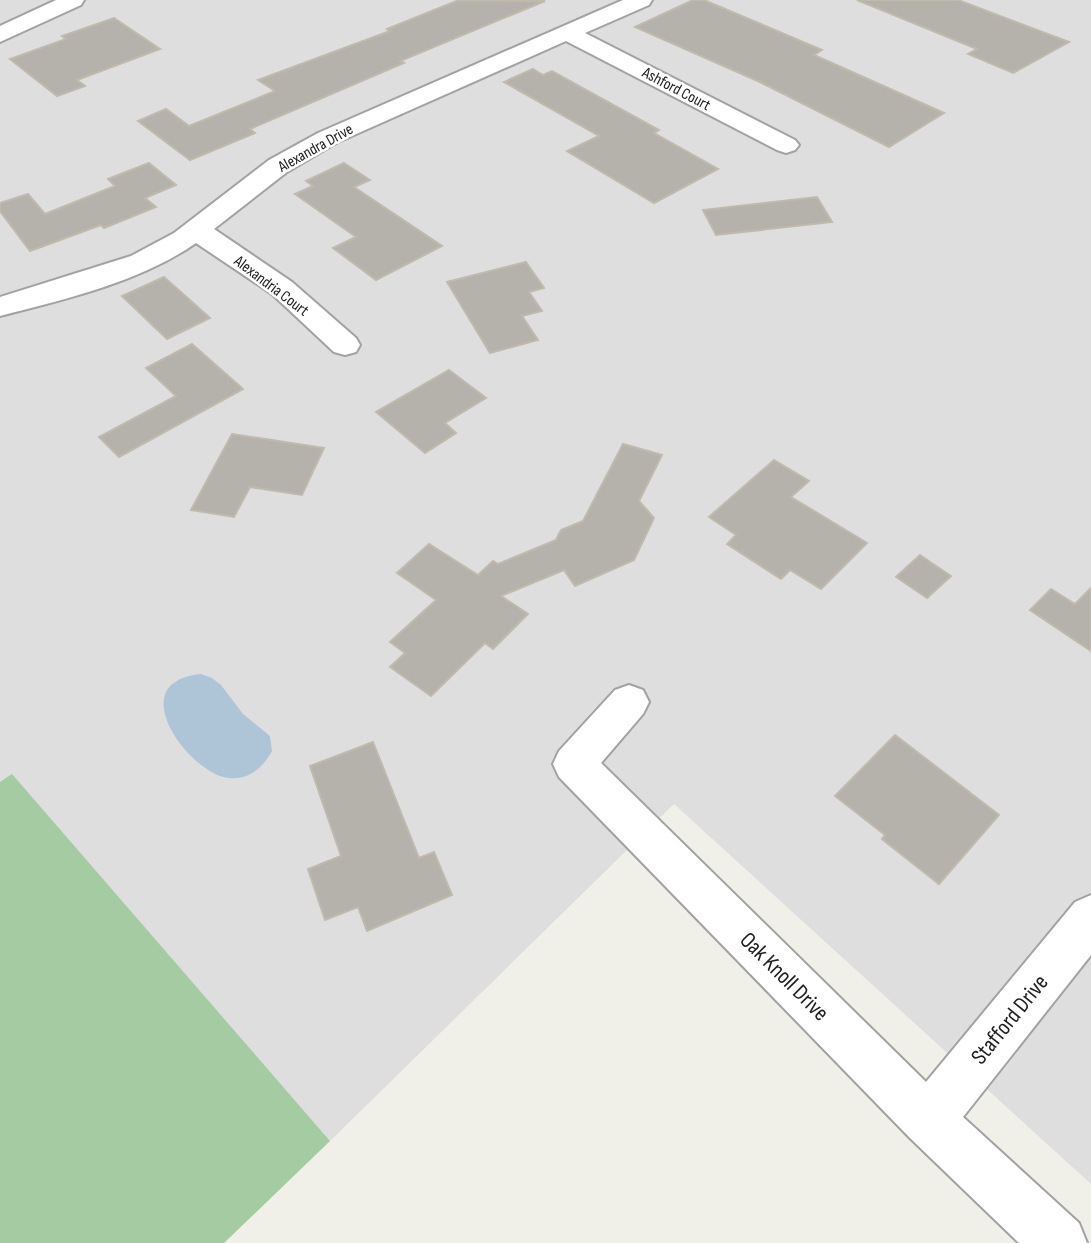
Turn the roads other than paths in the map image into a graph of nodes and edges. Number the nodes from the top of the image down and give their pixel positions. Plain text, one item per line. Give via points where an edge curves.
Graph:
1 (73, 0) edge
2 (641, 0) edge
3 (568, 33) junction
4 (0, 35) edge
5 (786, 145) dead end
6 (196, 230) junction
7 (0, 307) edge
8 (345, 345) dead end
9 (629, 702) dead end
10 (1091, 918) edge
11 (928, 1120) junction
12 (1059, 1243) edge

1 - 4 street
2 - 3 street, Alexandra Drive
3 - 5 street, Ashford Court
3 - 6 street, Alexandra Drive via 327,138 278,166
6 - 7 street, Alexandra Drive via 141,262
6 - 8 street, Alexandria Court via 282,288
9 - 11 street, Oak Knoll Drive via 574,764
10 - 11 street, Stafford Drive
11 - 12 street, Oak Knoll Drive

